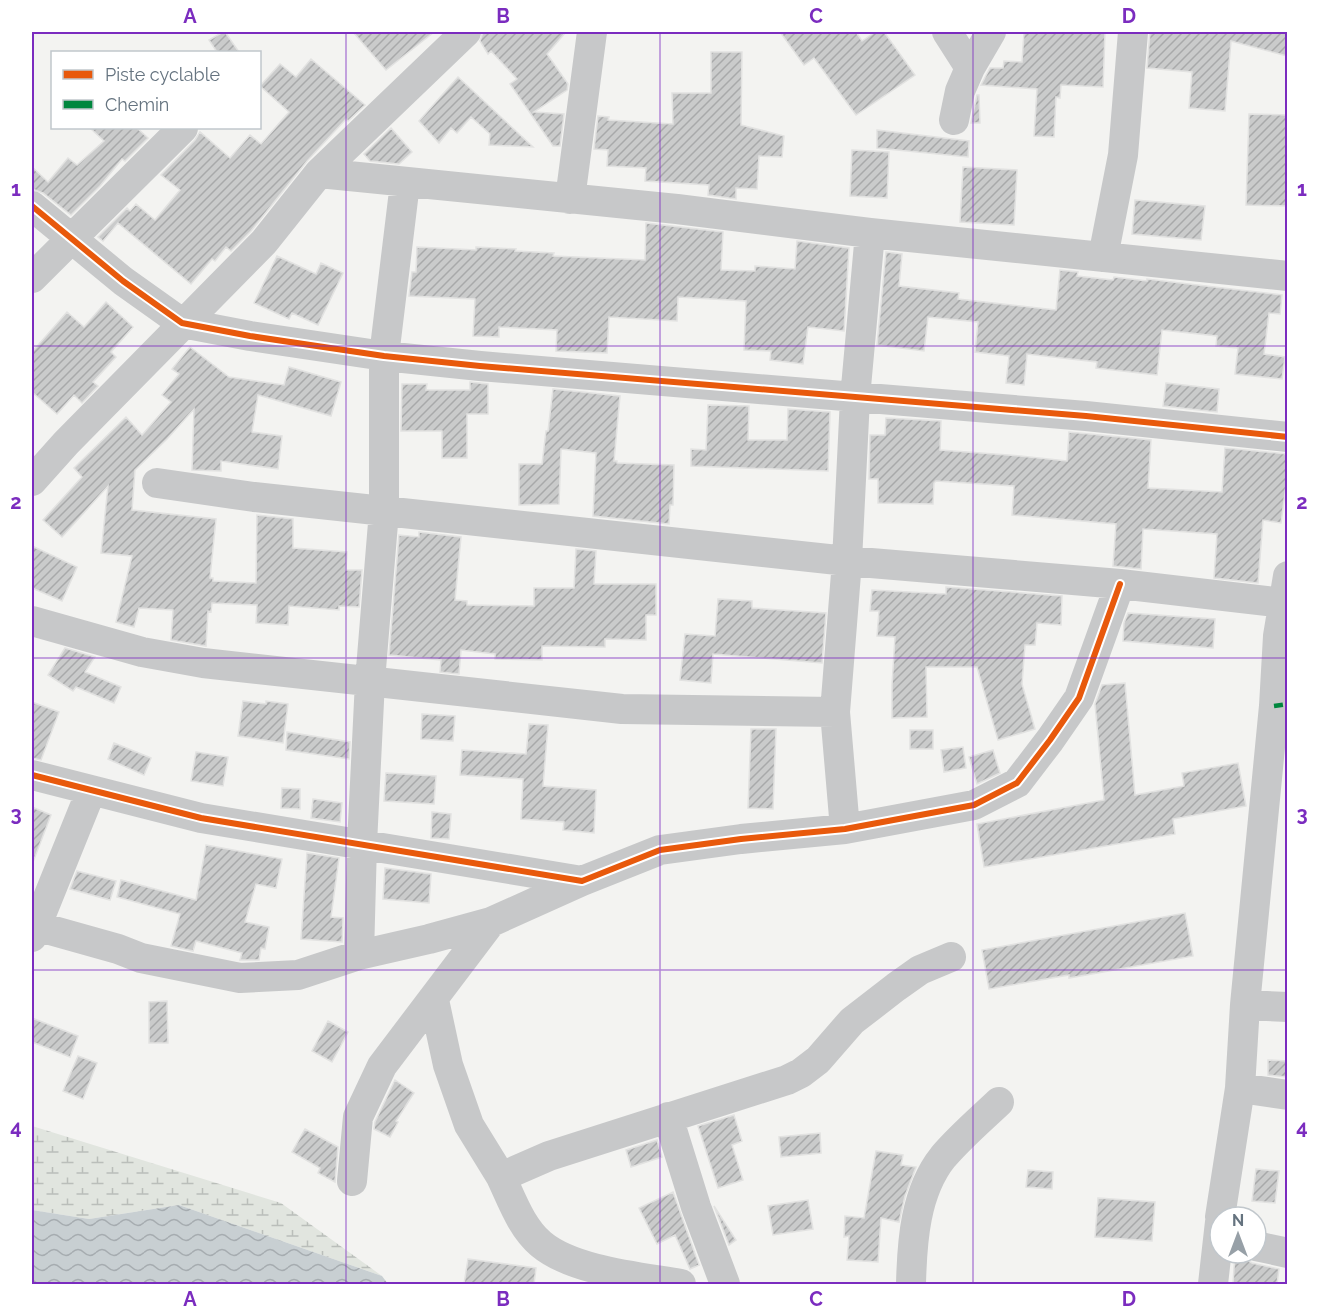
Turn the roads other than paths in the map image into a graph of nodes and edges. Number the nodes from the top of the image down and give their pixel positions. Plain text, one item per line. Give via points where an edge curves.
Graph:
1 (466, 32) edge
2 (591, 32) edge
3 (946, 32) edge
4 (992, 32) edge
5 (1133, 32) edge
6 (970, 68) junction
7 (954, 120) dead end
8 (182, 129) edge
9 (319, 172) junction
10 (405, 183) junction
11 (570, 199) junction
12 (32, 206) edge
13 (870, 233) junction
14 (69, 239) junction
15 (1103, 257) junction
16 (1287, 276) edge
17 (32, 278) edge
18 (182, 323) junction
19 (384, 356) junction
20 (855, 398) junction
21 (1287, 437) edge
22 (32, 481) edge
23 (157, 483) dead end
24 (384, 511) junction
25 (847, 561) junction
26 (1120, 584) junction
27 (1285, 590) edge
28 (32, 621) edge
29 (370, 681) junction
30 (836, 712) junction
31 (32, 775) edge
32 (91, 791) junction
33 (845, 829) junction
34 (362, 844) junction
35 (582, 881) junction
36 (491, 922) junction
37 (34, 931) edge
38 (359, 955) junction
39 (951, 957) dead end
40 (434, 1000) junction
41 (1245, 1005) junction
42 (1287, 1007) edge
43 (1240, 1088) junction
44 (1287, 1095) edge
45 (999, 1102) dead end
46 (668, 1117) junction
47 (501, 1178) junction
48 (352, 1181) dead end
49 (1223, 1205) edge
50 (1268, 1249) edge
51 (1287, 1253) edge
52 (1215, 1265) edge
53 (681, 1284) edge
54 (725, 1284) edge
55 (911, 1284) edge
56 (1213, 1284) edge

1 - 9 street
2 - 11 street
3 - 6 street
4 - 6 street
5 - 15 street via 1123,154
6 - 7 street
8 - 14 street
9 - 10 street
9 - 18 street via 264,242
10 - 11 street
10 - 19 street
11 - 13 street
12 - 14 street
13 - 15 street
13 - 20 street
14 - 17 street
14 - 18 street
15 - 16 street
18 - 19 street
18 - 22 street
19 - 20 street
19 - 24 street
20 - 21 street
20 - 25 street
23 - 24 street
24 - 25 street
24 - 29 street
25 - 26 street
25 - 30 street
26 - 27 street
26 - 33 street via 1078,698 1017,783 974,806
27 - 41 street
28 - 29 street via 142,652 203,663
29 - 30 street via 622,709
29 - 34 street
30 - 33 street
31 - 32 street
32 - 34 street via 201,818
32 - 37 street
33 - 35 street via 660,850
34 - 35 street
34 - 38 street
35 - 36 street
36 - 38 street
36 - 40 street
37 - 38 street via 240,978 298,975
39 - 46 street via 920,970 852,1021 818,1060 801,1073
40 - 47 street via 448,1065 469,1125
40 - 48 street via 382,1066 358,1117
41 - 42 street
41 - 43 street
43 - 44 street
43 - 49 street
45 - 55 street via 942,1159 925,1189 912,1239
46 - 47 street via 549,1156
46 - 54 street
47 - 53 street via 522,1221 540,1243 562,1259
50 - 51 street
52 - 56 street

